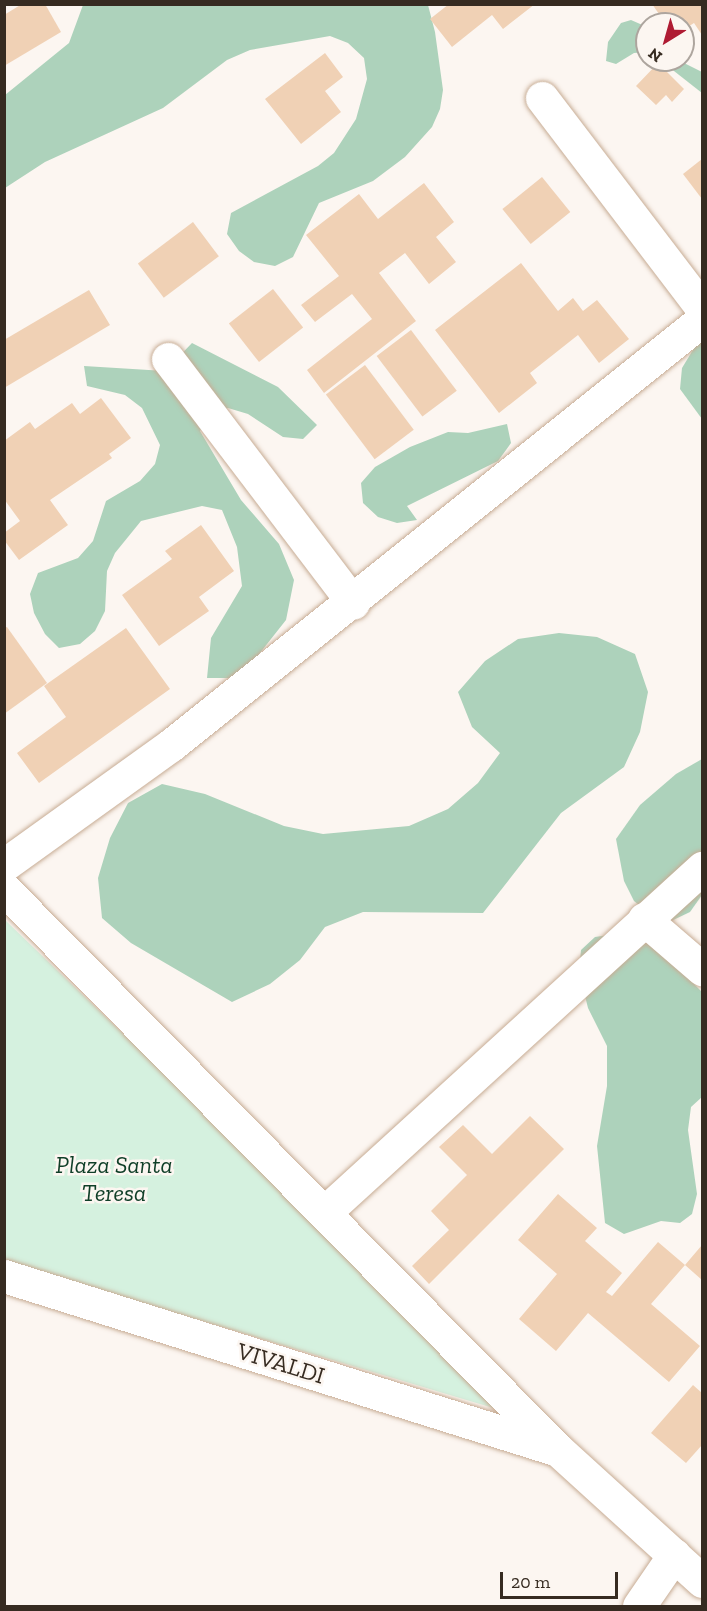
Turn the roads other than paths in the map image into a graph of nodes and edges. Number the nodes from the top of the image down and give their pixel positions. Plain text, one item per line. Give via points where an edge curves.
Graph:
1 (542, 98) dead end
2 (702, 308) edge
3 (702, 320) edge
4 (168, 359) dead end
5 (352, 603) junction
6 (4, 865) edge
7 (702, 868) edge
8 (4, 889) edge
9 (644, 919) junction
10 (702, 969) edge
11 (324, 1213) junction
12 (4, 1276) edge
13 (558, 1449) junction
14 (674, 1556) junction
15 (702, 1581) edge
16 (639, 1606) edge

1 - 2 street
3 - 5 street
4 - 5 street
5 - 6 street via 171,746
7 - 9 street
8 - 11 street
9 - 10 street
9 - 11 street
11 - 13 street
12 - 13 street, VIVALDI
13 - 14 street
14 - 15 street
14 - 16 street

